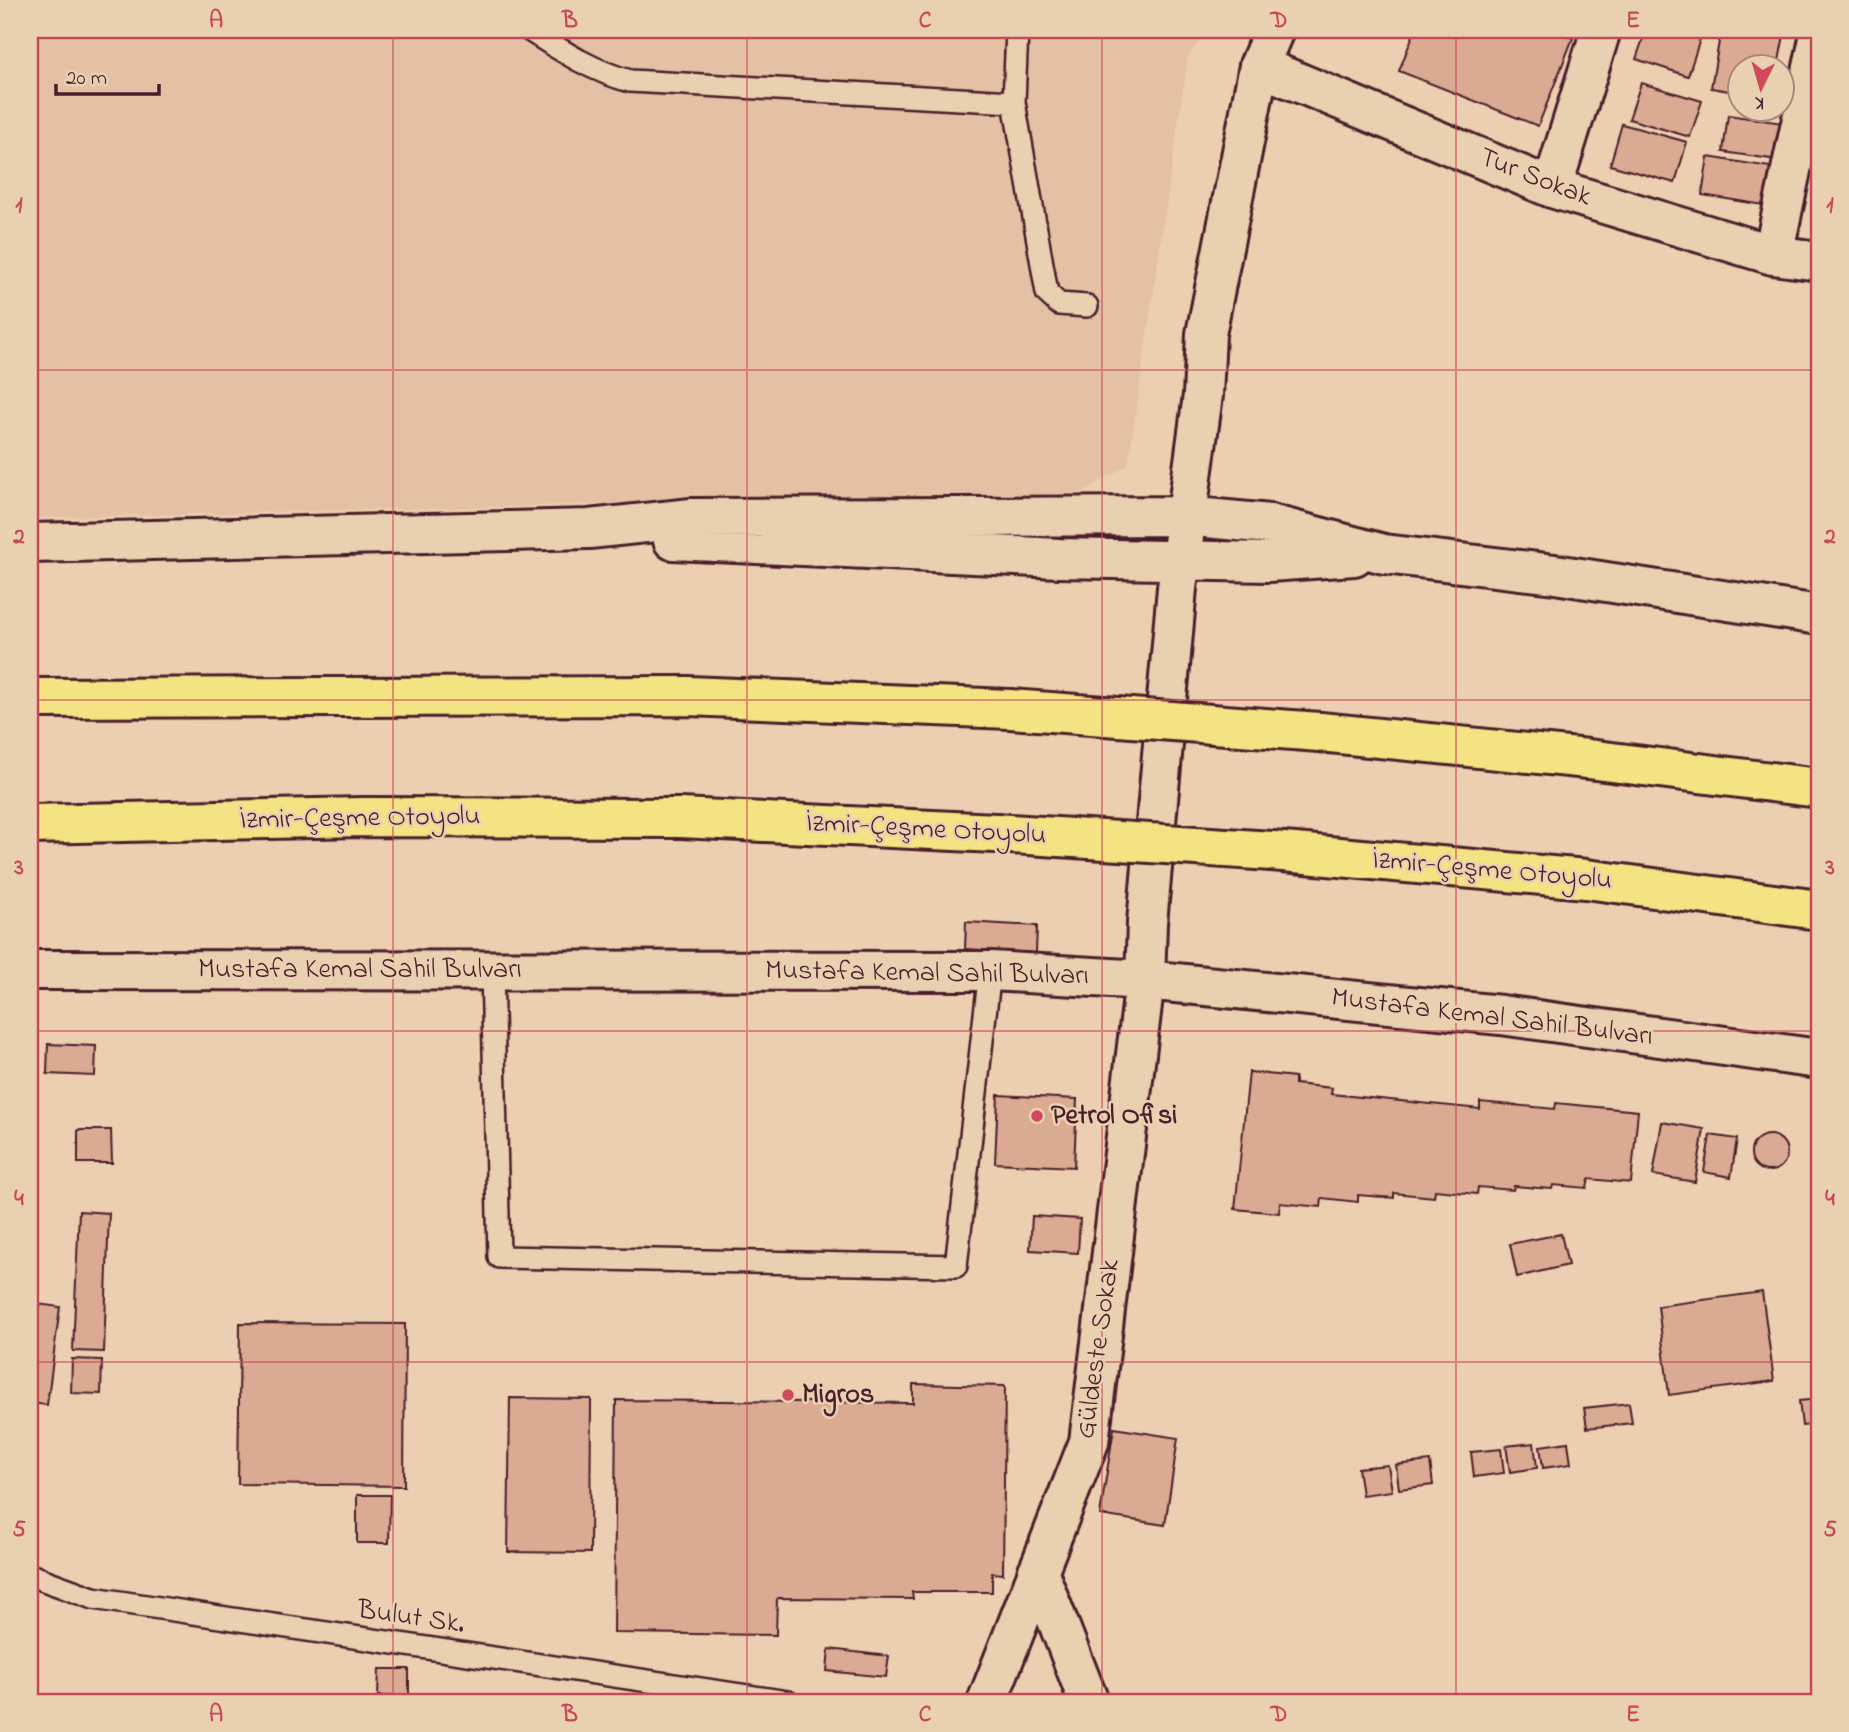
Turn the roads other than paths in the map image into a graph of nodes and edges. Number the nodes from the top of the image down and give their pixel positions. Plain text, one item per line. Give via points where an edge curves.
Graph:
1 (529, 30) edge
2 (1017, 30) edge
3 (1275, 30) edge
4 (1601, 30) edge
5 (1819, 39) edge
6 (1259, 66) junction
7 (1014, 102) junction
8 (1552, 188) junction
9 (1773, 255) junction
10 (1819, 261) edge
11 (1087, 306) dead end
12 (1185, 516) junction
13 (589, 529) junction
14 (30, 543) edge
15 (1384, 554) junction
16 (1180, 559) junction
17 (1819, 615) edge
18 (30, 698) edge
19 (1819, 788) edge
20 (30, 824) edge
21 (1819, 910) edge
22 (30, 970) edge
23 (492, 970) junction
24 (990, 971) junction
25 (1145, 980) junction
26 (1819, 1059) edge
27 (1038, 1571) junction
28 (30, 1575) edge
29 (788, 1702) edge
30 (987, 1702) edge
31 (1089, 1702) edge

1 - 7 lane via 578,62 630,81
2 - 7 lane
3 - 6 street, Güldeste Sokak
4 - 8 street
5 - 9 street
6 - 8 street, Tur Sokak
6 - 12 street, Güldeste Sokak via 1206,334 1203,395
7 - 11 lane via 1047,293 1059,304
8 - 9 street, Tur Sokak
9 - 10 street, Tur Sokak
12 - 13 street via 692,518
12 - 15 street via 1270,524
12 - 16 street, Güldeste Sokak
13 - 14 street
13 - 16 street via 712,544
15 - 16 street via 1269,562
15 - 17 street via 1556,574
16 - 25 street, Güldeste Sokak
18 - 19 highway, bridge via 688,696 1010,709 1588,758
20 - 21 highway, İzmir-Çeşme Otoyolu, bridge via 363,817 666,818 996,833 1272,851 1586,879
22 - 23 street, Mustafa Kemal Sahil Bulvarı
23 - 24 street, Mustafa Kemal Sahil Bulvarı
23 - 24 lane via 499,1257 956,1266
24 - 25 street, Mustafa Kemal Sahil Bulvarı
25 - 26 street, Mustafa Kemal Sahil Bulvarı via 1501,1015
25 - 27 street, Güldeste Sokak via 1089,1442
27 - 30 street, Güldeste Sokak
27 - 31 street
28 - 29 lane, Bulut Sk. via 93,1598

